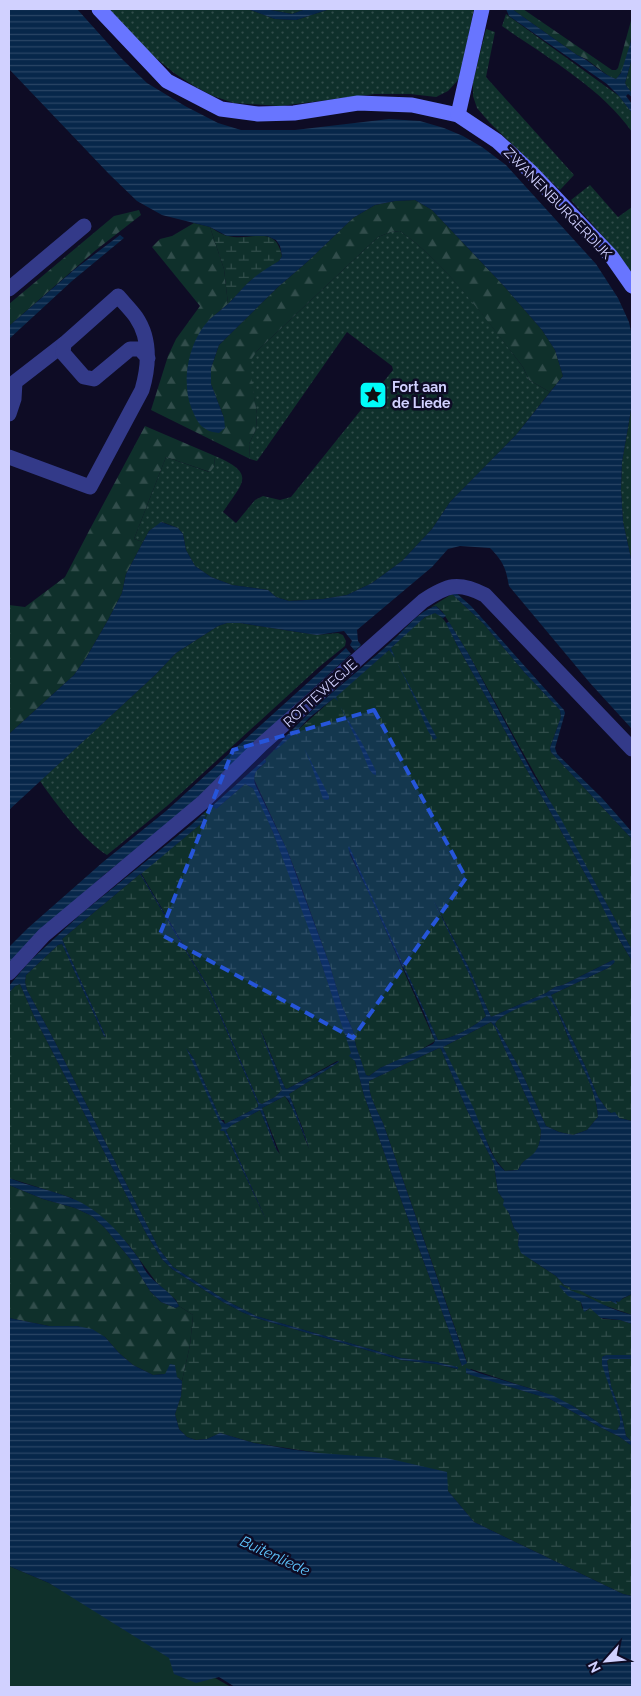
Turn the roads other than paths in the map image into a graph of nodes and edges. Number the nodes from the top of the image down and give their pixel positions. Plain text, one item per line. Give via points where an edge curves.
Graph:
1 (99, 9) edge
2 (482, 9) edge
3 (458, 115) junction
4 (84, 226) dead end
5 (632, 286) edge
6 (9, 289) edge
7 (64, 344) junction
8 (148, 358) junction
9 (9, 414) edge
10 (9, 457) edge
11 (632, 749) edge
12 (9, 973) edge

1 - 3 street, ZWANENBURGERDIJK via 167,81 221,109 258,114 294,113 358,103 412,105
2 - 3 street
3 - 5 street, ZWANENBURGERDIJK via 497,141 530,171 611,256
4 - 6 street
7 - 8 street via 63,353 84,377 94,379 130,349 140,348
7 - 8 street via 118,296 141,326
7 - 9 street via 15,382
8 - 10 street via 142,390 90,487
11 - 12 street, ROTTEWEGJE via 485,595 470,587 453,586 438,591 261,745 202,803 44,935

